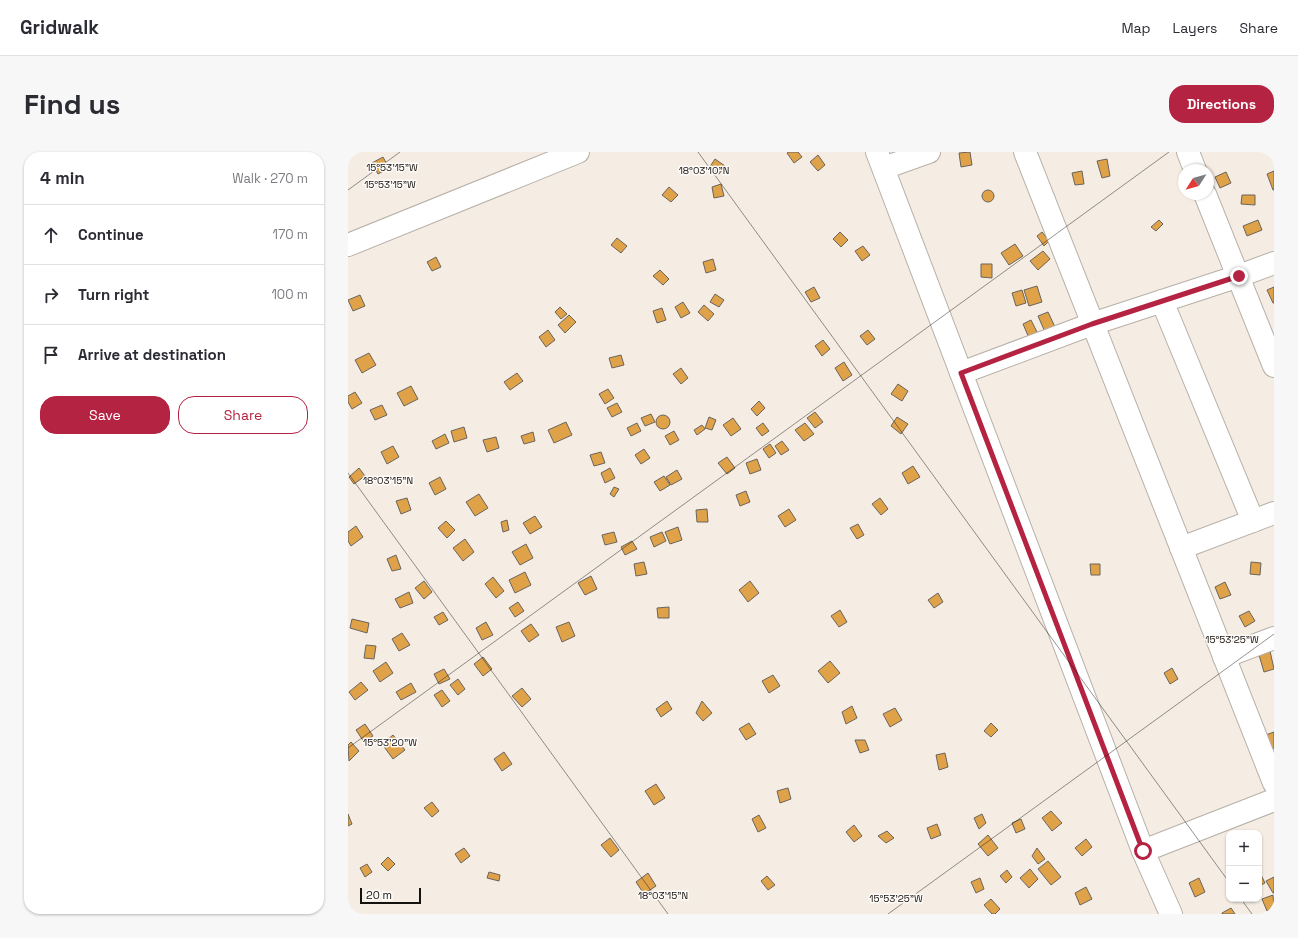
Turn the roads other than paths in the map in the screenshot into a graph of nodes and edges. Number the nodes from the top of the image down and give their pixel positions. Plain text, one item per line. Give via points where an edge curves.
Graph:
1 (578, 152) edge
2 (929, 152) edge
3 (1026, 152) edge
4 (1188, 152) edge
5 (881, 160) edge
6 (1193, 164) edge
7 (1207, 200) edge
8 (348, 245) edge
9 (1274, 263) edge
10 (1239, 276) junction
11 (1162, 301) junction
12 (1092, 324) junction
13 (1274, 366) edge
14 (961, 373) junction
15 (1274, 514) edge
16 (1253, 521) junction
17 (1181, 548) junction
18 (1274, 638) edge
19 (1224, 657) junction
20 (1274, 783) edge
21 (1274, 800) edge
22 (1143, 851) junction
23 (1171, 914) edge

1 - 8 street
2 - 5 street
3 - 12 street
4 - 6 street
5 - 14 street
7 - 10 street
9 - 10 street
10 - 11 street
10 - 13 street
11 - 12 street
11 - 16 street
12 - 14 street
12 - 17 street
14 - 22 street
15 - 16 street
16 - 17 street
17 - 19 street
18 - 19 street
19 - 20 street
21 - 22 street
22 - 23 street

